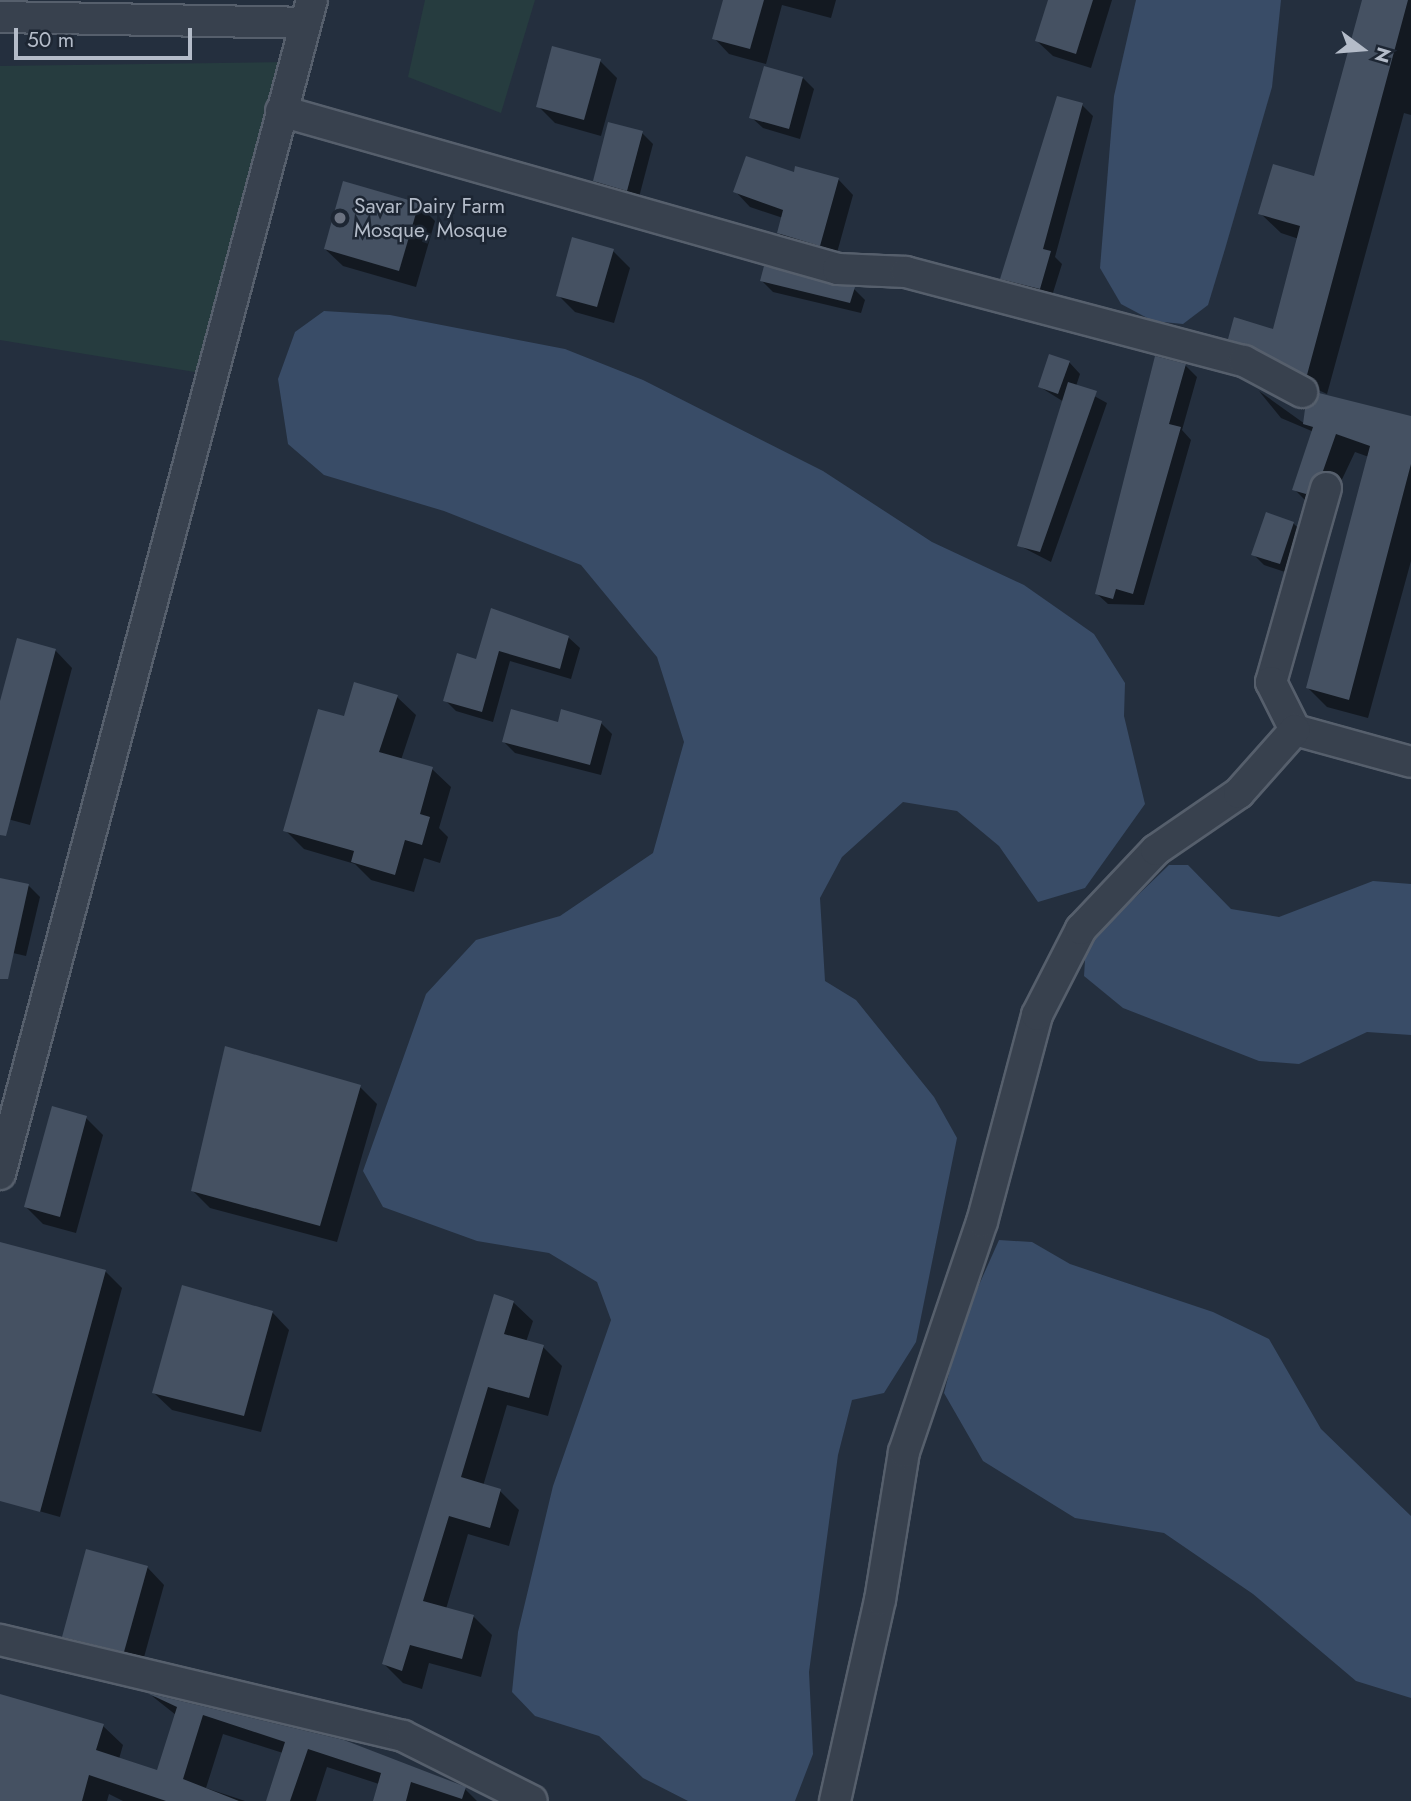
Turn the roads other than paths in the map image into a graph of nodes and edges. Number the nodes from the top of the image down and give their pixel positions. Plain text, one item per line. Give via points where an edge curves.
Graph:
1 (308, 12) edge
2 (0, 17) edge
3 (281, 111) junction
4 (1302, 392) dead end
5 (1326, 488) dead end
6 (1296, 730) junction
7 (1411, 762) edge
8 (0, 1174) edge
9 (0, 1640) edge
10 (532, 1801) edge
11 (835, 1801) edge

1 - 2 street
1 - 3 street
3 - 4 street via 838,269 905,272 1244,361
3 - 8 street
5 - 6 street via 1271,682
6 - 7 street
6 - 11 street via 1239,793 1156,850 1081,929 1037,1015 982,1222 904,1452 880,1600
9 - 10 street via 403,1736

